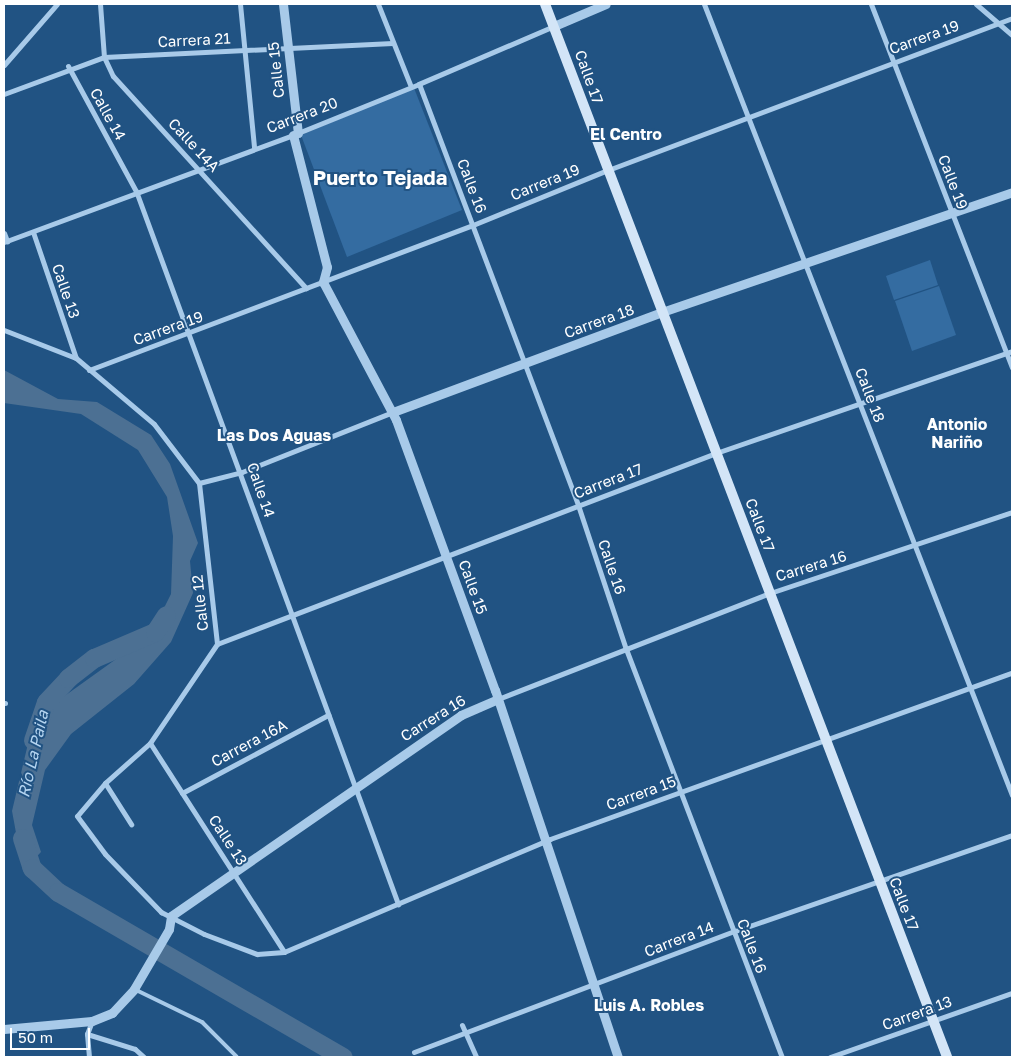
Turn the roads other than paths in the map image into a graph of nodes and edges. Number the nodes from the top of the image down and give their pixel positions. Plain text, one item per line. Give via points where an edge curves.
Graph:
1 (57, 4) edge
2 (100, 4) edge
3 (240, 4) edge
4 (283, 4) edge
5 (378, 4) edge
6 (545, 4) edge
7 (606, 4) edge
8 (704, 4) edge
9 (871, 4) edge
10 (976, 4) edge
11 (1012, 18) edge
12 (998, 23) junction
13 (554, 26) junction
14 (1012, 35) edge
15 (393, 43) junction
16 (287, 49) junction
17 (242, 50) junction
18 (104, 57) junction
19 (893, 62) junction
20 (4, 65) edge
21 (68, 66) junction
22 (419, 84) junction
23 (411, 87) junction
24 (4, 94) edge
25 (749, 118) junction
26 (295, 134) junction
27 (254, 148) junction
28 (608, 170) junction
29 (202, 171) junction
30 (136, 191) junction
31 (1012, 192) edge
32 (952, 214) junction
33 (473, 225) junction
34 (4, 232) edge
35 (33, 232) junction
36 (5, 242) edge
37 (806, 265) junction
38 (323, 282) junction
39 (306, 288) junction
40 (662, 312) junction
41 (4, 330) edge
42 (189, 334) junction
43 (1009, 352) edge
44 (76, 358) junction
45 (525, 363) junction
46 (1012, 368) edge
47 (88, 370) junction
48 (860, 405) junction
49 (393, 412) junction
50 (716, 453) junction
51 (242, 472) junction
52 (199, 483) junction
53 (578, 506) junction
54 (1012, 512) edge
55 (916, 548) junction
56 (446, 554) junction
57 (770, 593) junction
58 (290, 613) junction
59 (217, 644) junction
60 (626, 650) junction
61 (1012, 673) edge
62 (970, 688) junction
63 (498, 699) junction
64 (328, 715) junction
65 (826, 741) junction
66 (150, 743) junction
67 (104, 783) junction
68 (354, 787) junction
69 (684, 792) junction
70 (182, 793) junction
71 (1012, 795) edge
72 (131, 824) dead end
73 (1012, 835) edge
74 (544, 842) junction
75 (233, 870) junction
76 (880, 882) junction
77 (398, 904) junction
78 (171, 916) junction
79 (734, 930) junction
80 (284, 952) junction
81 (137, 985) junction
82 (592, 986) junction
83 (1012, 992) edge
84 (933, 1020) junction
85 (92, 1021) junction
86 (462, 1025) dead end
87 (4, 1029) edge
88 (465, 1032) junction
89 (87, 1034) junction
90 (414, 1052) dead end
91 (89, 1057) edge
92 (144, 1057) edge
93 (237, 1057) edge
94 (476, 1057) edge
95 (618, 1057) edge
96 (782, 1057) edge
97 (830, 1057) edge
98 (947, 1057) edge

1 - 20 street
2 - 18 street, Calle 14A
3 - 17 street
4 - 16 street, Calle 15
5 - 15 street
6 - 13 main road, Calle 17
7 - 13 street, Carrera 20
8 - 25 street, Calle 18
9 - 19 street, Calle 19
10 - 12 street
11 - 12 street, Carrera 19
12 - 14 street
12 - 19 street, Carrera 19
13 - 22 street, Carrera 20
13 - 28 main road, Calle 17
15 - 16 street, Carrera 21
15 - 23 street
16 - 17 street, Carrera 21
16 - 26 street, Calle 15
17 - 18 street, Carrera 21
17 - 27 street
18 - 21 street, Carrera 21
18 - 29 street, Calle 14A via 113,76
19 - 25 street, Carrera 19
19 - 32 street, Calle 19
21 - 24 street, Carrera 21
21 - 30 street, Calle 14
22 - 23 street, Carrera 20
22 - 33 street, Calle 16
23 - 26 street, Carrera 20
25 - 28 street, Carrera 19
25 - 37 street, Calle 18
26 - 27 street, Carrera 20
26 - 38 street, Calle 15 via 327,267
27 - 29 street, Carrera 20
28 - 33 street, Carrera 19
28 - 40 main road, Calle 17
29 - 30 street, Carrera 20
29 - 39 street, Calle 14A
30 - 35 street, Carrera 20
30 - 42 street, Calle 14
31 - 32 street, Carrera 18
32 - 37 street, Carrera 18
32 - 43 street, Calle 19
33 - 38 street, Carrera 19
33 - 45 street, Calle 16
34 - 36 street
35 - 36 street, Carrera 20
35 - 44 street, Calle 13
37 - 40 street, Carrera 18
37 - 48 street, Calle 18
38 - 39 street, Carrera 19
38 - 49 street, Calle 15
39 - 42 street, Carrera 19
40 - 45 street, Carrera 18
40 - 50 main road, Calle 17
41 - 44 street
42 - 47 street, Carrera 19
42 - 51 street, Calle 14
43 - 46 street, Calle 19
43 - 48 street, Carrera 17
44 - 47 street
45 - 49 street, Carrera 18
45 - 53 street, Calle 16
47 - 52 street via 154,424
48 - 50 street, Carrera 17
48 - 55 street, Calle 18
49 - 51 street, Carrera 18
49 - 56 street, Calle 15
50 - 53 street, Carrera 17
50 - 57 main road, Calle 17
51 - 52 street, Carrera 18
51 - 58 street, Calle 14
52 - 59 street, Calle 12
53 - 56 street, Carrera 17
53 - 60 street, Calle 16
54 - 55 street, Carrera 16
55 - 57 street, Carrera 16
55 - 62 street, Calle 18
56 - 58 street, Carrera 17
56 - 63 street, Calle 15
57 - 60 street, Carrera 16
57 - 65 main road, Calle 17
58 - 59 street, Carrera 17
58 - 64 street, Calle 14
59 - 66 street, Calle 12
60 - 63 street, Carrera 16
60 - 69 street, Calle 16
61 - 62 street, Carrera 15
62 - 65 street, Carrera 15
62 - 71 street, Calle 18
63 - 68 street, Carrera 16 via 460,715
63 - 74 street, Calle 15
64 - 68 street, Calle 14
64 - 70 street, Carrera 16A
65 - 69 street, Carrera 15
65 - 76 main road, Calle 17
66 - 67 street, Calle 12
66 - 70 street, Calle 13
67 - 72 street
67 - 78 street, Calle 12 via 77,816 105,854 161,912
68 - 75 street, Carrera 16
68 - 77 street, Calle 14
69 - 74 street, Carrera 15
69 - 79 street, Calle 16
70 - 75 street, Calle 13
73 - 76 street, Carrera 14
74 - 77 street, Carrera 15
74 - 82 street, Calle 15
75 - 78 street, Carrera 16
75 - 80 street, Calle 13
76 - 79 street, Carrera 14
76 - 84 main road, Calle 17
77 - 80 street, Carrera 15
78 - 80 street, Carrera 15 via 257,954
78 - 81 street via 169,929
79 - 82 street, Carrera 14
79 - 96 street, Calle 16
81 - 85 street via 112,1012
81 - 93 lane via 202,1022
82 - 88 street, Carrera 14
82 - 95 street, Calle 15
83 - 84 street, Carrera 13
84 - 97 street, Carrera 13
84 - 98 main road, Calle 17
85 - 87 street
85 - 89 street
86 - 88 street
88 - 90 street, Carrera 14
88 - 94 street
89 - 91 street
89 - 92 street via 135,1049

